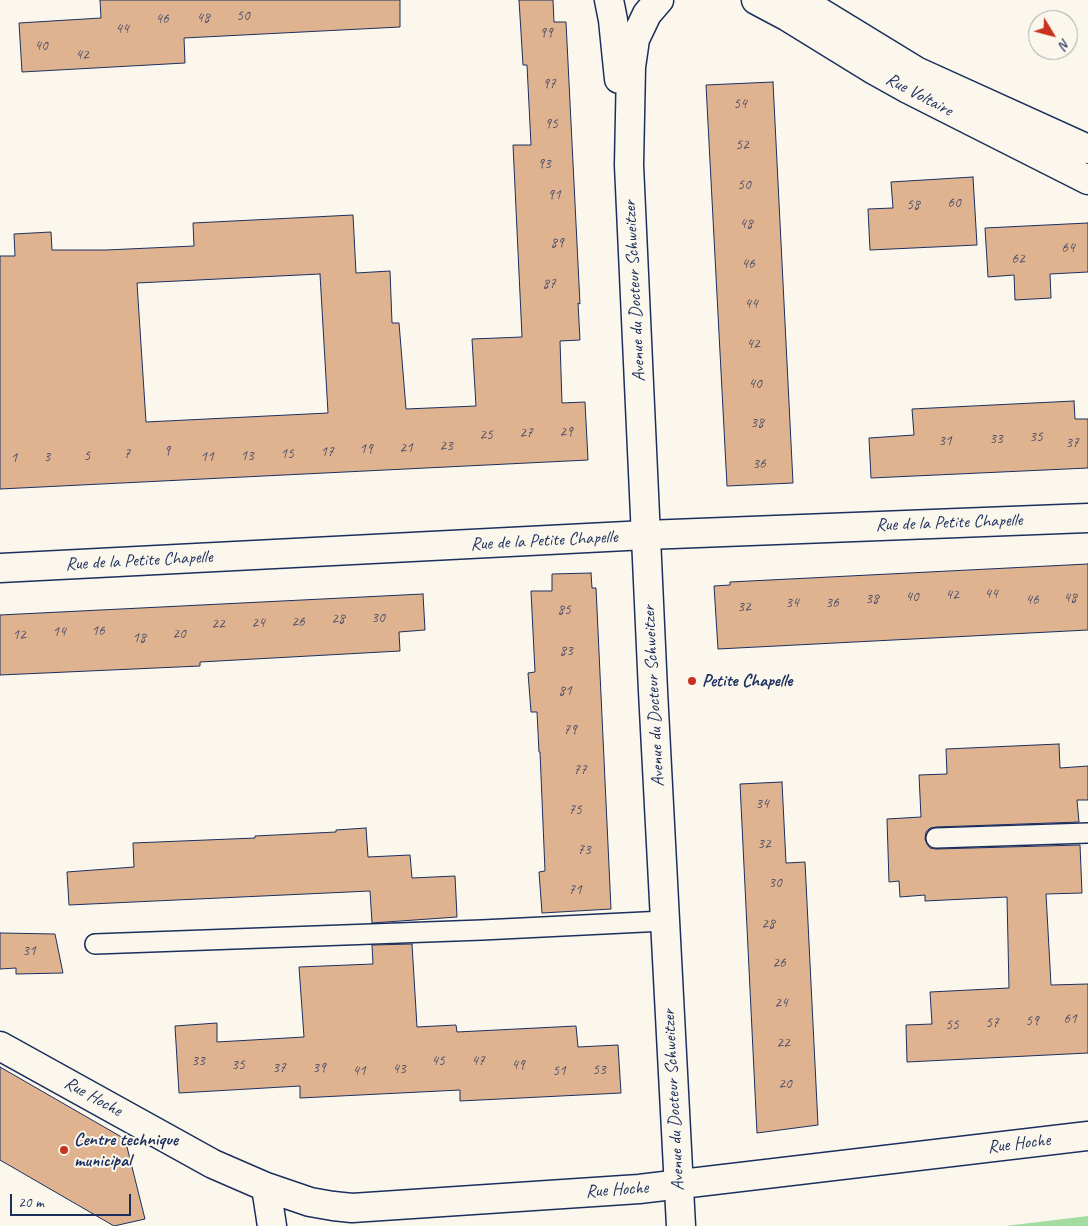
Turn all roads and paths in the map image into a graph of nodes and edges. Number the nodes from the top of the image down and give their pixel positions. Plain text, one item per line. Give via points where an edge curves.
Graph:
1 (609, 0) edge
2 (659, 0) edge
3 (756, 0) edge
4 (800, 0) edge
5 (1088, 149) edge
6 (629, 165) junction
7 (1088, 180) edge
8 (1088, 518) edge
9 (646, 535) junction
10 (0, 568) edge
11 (1088, 832) edge
12 (936, 838) dead end
13 (664, 921) junction
14 (95, 944) dead end
15 (0, 1046) edge
16 (1088, 1136) edge
17 (678, 1184) junction
18 (266, 1188) junction
19 (272, 1226) edge
20 (682, 1226) edge

1 - 6 street, Avenue du Docteur Schweitzer
2 - 6 street, Avenue du Docteur Schweitzer via 635,39 631,67
3 - 7 street, Rue Voltaire via 908,89
4 - 5 street, Rue Voltaire via 916,71
6 - 9 street, Avenue du Docteur Schweitzer
8 - 9 street, Rue de la Petite Chapelle
9 - 10 street, Rue de la Petite Chapelle
9 - 13 street, Avenue du Docteur Schweitzer
11 - 12 lane
13 - 14 lane
13 - 17 street, Avenue du Docteur Schweitzer
15 - 18 street, Rue Hoche via 213,1164
16 - 17 street, Rue Hoche
17 - 18 street, Rue Hoche via 352,1208 310,1202
17 - 20 street, Avenue du Docteur Schweitzer
18 - 19 street

